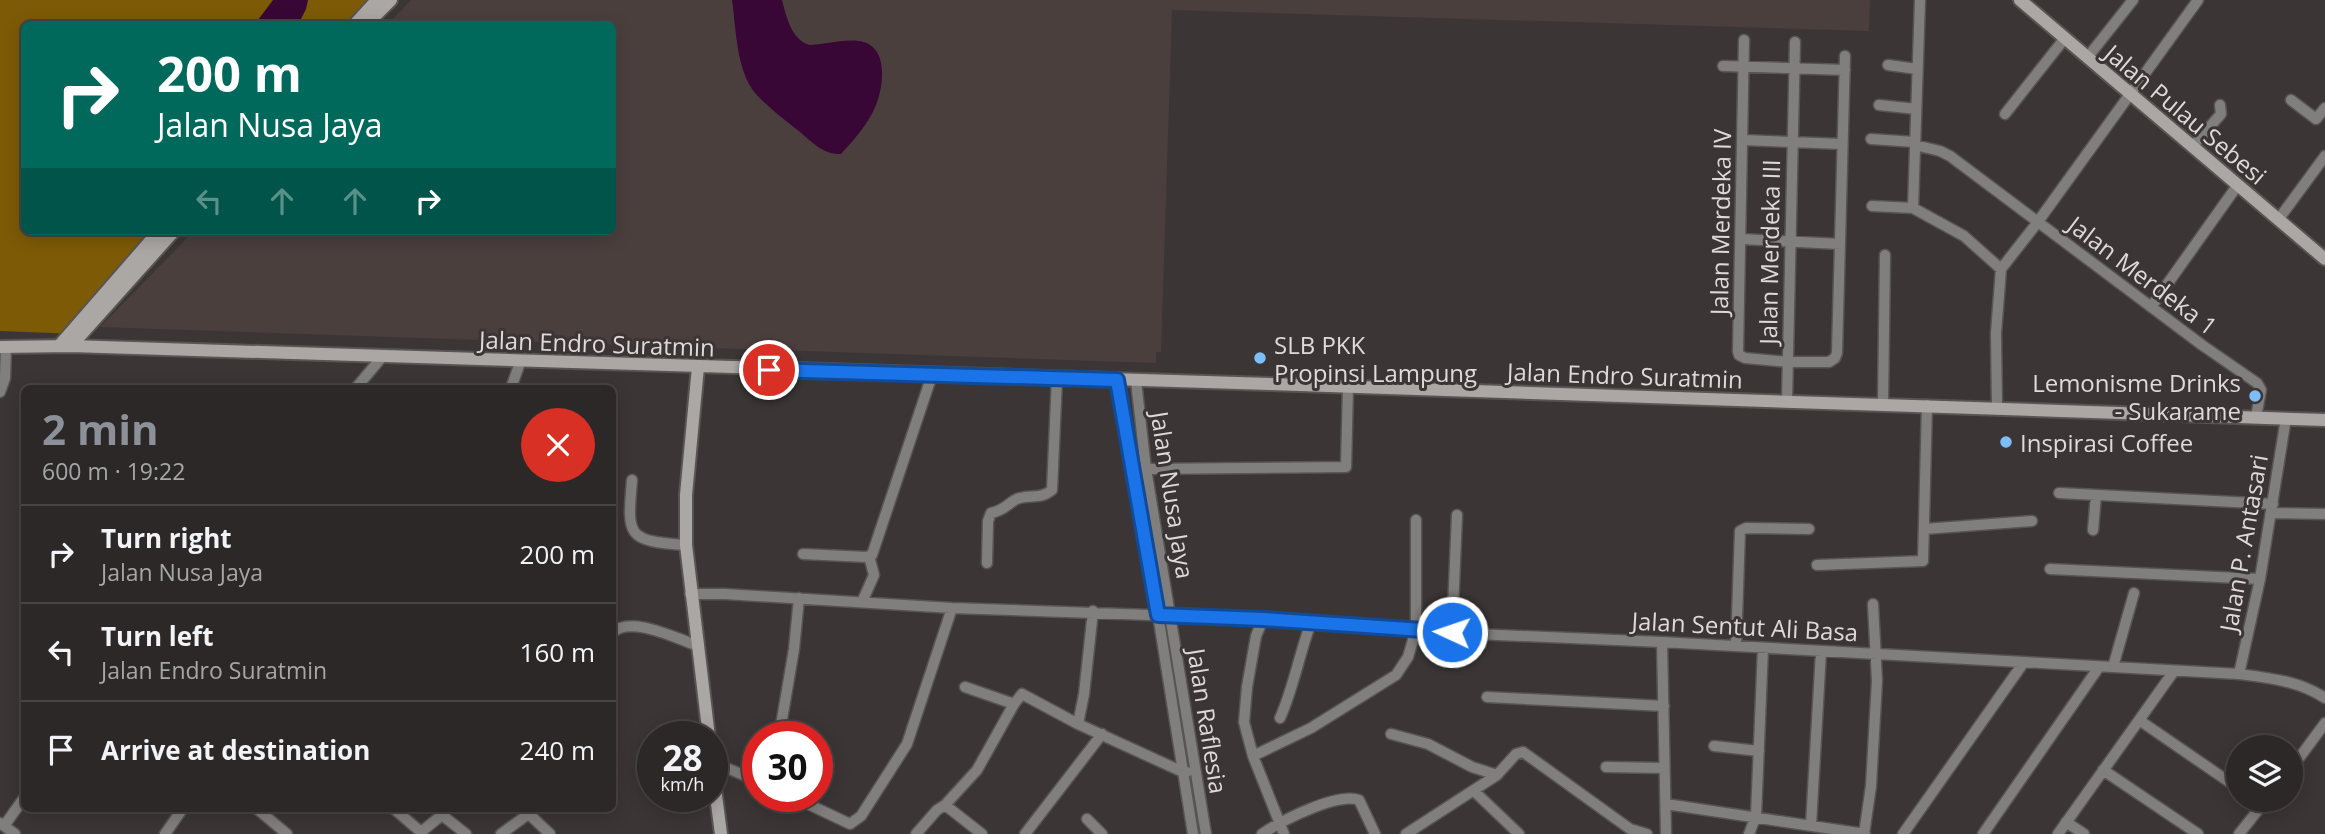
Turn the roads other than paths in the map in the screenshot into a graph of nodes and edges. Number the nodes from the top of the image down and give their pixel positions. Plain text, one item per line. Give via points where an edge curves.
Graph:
1 (377, 0) edge
2 (391, 0) edge
3 (1920, 0) edge
4 (2020, 0) edge
5 (2133, 0) edge
6 (2198, 0) edge
7 (358, 21) edge
8 (371, 21) edge
9 (2065, 38) junction
10 (1744, 40) dead end
11 (1795, 41) dead end
12 (1845, 56) dead end
13 (2087, 58) junction
14 (1888, 65) dead end
15 (1723, 66) dead end
16 (1744, 66) junction
17 (1794, 68) junction
18 (1917, 69) junction
19 (1845, 70) junction
20 (2130, 95) junction
21 (2291, 100) dead end
22 (1880, 105) dead end
23 (2220, 105) dead end
24 (2325, 108) edge
25 (1916, 109) junction
26 (2005, 114) dead end
27 (1871, 139) dead end
28 (1743, 140) junction
29 (1792, 143) junction
30 (1842, 144) junction
31 (1915, 144) junction
32 (2192, 147) junction
33 (2325, 156) edge
34 (2237, 186) junction
35 (1872, 206) dead end
36 (1913, 208) junction
37 (2277, 220) junction
38 (2037, 223) junction
39 (156, 235) edge
40 (170, 235) edge
41 (1741, 239) junction
42 (1790, 242) junction
43 (1840, 244) junction
44 (1885, 255) dead end
45 (2324, 256) edge
46 (2001, 269) junction
47 (2151, 307) junction
48 (3, 346) edge
49 (65, 346) junction
50 (382, 357) junction
51 (521, 360) junction
52 (1788, 362) junction
53 (698, 368) junction
54 (932, 375) junction
55 (1057, 378) junction
56 (1117, 380) junction
57 (1136, 381) junction
58 (359, 385) edge
59 (512, 385) edge
60 (1348, 387) junction
61 (0, 392) edge
62 (1787, 401) junction
63 (1882, 404) junction
64 (1927, 405) junction
65 (1997, 407) junction
66 (2256, 417) junction
67 (2286, 418) junction
68 (2325, 420) edge
69 (1146, 469) junction
70 (632, 480) dead end
71 (2059, 493) dead end
72 (2096, 495) junction
73 (2272, 508) junction
74 (2325, 514) edge
75 (1457, 515) dead end
76 (1416, 520) dead end
77 (2032, 521) dead end
78 (1809, 528) dead end
79 (1924, 529) junction
80 (2093, 530) dead end
81 (686, 545) junction
82 (803, 554) dead end
83 (869, 556) junction
84 (987, 563) dead end
85 (1817, 565) dead end
86 (2050, 569) dead end
87 (2260, 579) junction
88 (2134, 593) dead end
89 (690, 594) junction
90 (799, 598) junction
91 (862, 602) junction
92 (1873, 604) dead end
93 (952, 608) junction
94 (1093, 611) junction
95 (1158, 615) junction
96 (1170, 615) junction
97 (1263, 619) junction
98 (1311, 623) junction
99 (616, 630) edge
100 (1416, 630) junction
101 (1452, 632) junction
102 (1661, 642) junction
103 (696, 645) junction
104 (1736, 646) junction
105 (1763, 648) junction
106 (1821, 651) junction
107 (1877, 654) junction
108 (2024, 662) junction
109 (2099, 667) junction
110 (2113, 667) junction
111 (2174, 671) junction
112 (2239, 674) junction
113 (965, 687) dead end
114 (1487, 697) dead end
115 (2325, 698) edge
116 (1014, 704) junction
117 (1664, 706) junction
118 (1280, 718) dead end
119 (2139, 720) junction
120 (707, 721) edge
121 (782, 721) edge
122 (2325, 723) edge
123 (1078, 724) junction
124 (1102, 734) junction
125 (1391, 734) dead end
126 (1714, 746) dead end
127 (1759, 751) junction
128 (2303, 753) edge
129 (1253, 756) junction
130 (1606, 767) dead end
131 (1664, 768) junction
132 (2103, 770) junction
133 (1189, 772) junction
134 (1497, 775) junction
135 (2226, 780) edge
136 (1474, 791) junction
137 (21, 802) edge
138 (1666, 804) junction
139 (945, 805) junction
140 (180, 812) edge
141 (261, 812) edge
142 (398, 812) edge
143 (718, 812) edge
144 (825, 812) edge
145 (2254, 812) edge
146 (1756, 816) junction
147 (1087, 819) dead end
148 (1279, 822) junction
149 (2066, 822) junction
150 (2, 824) edge
151 (1811, 825) junction
152 (15, 834) edge
153 (165, 834) edge
154 (287, 834) edge
155 (466, 834) edge
156 (501, 834) edge
157 (550, 834) edge
158 (721, 834) edge
159 (916, 834) edge
160 (982, 834) edge
161 (1025, 834) edge
162 (1102, 834) edge
163 (1194, 834) edge
164 (1206, 834) edge
165 (1262, 834) edge
166 (1284, 834) edge
167 (1375, 834) edge
168 (1406, 834) edge
169 (1519, 834) edge
170 (1647, 834) edge
171 (1666, 834) edge
172 (1749, 834) edge
173 (1864, 834) edge
174 (1903, 834) edge
175 (1983, 834) edge
176 (2058, 834) edge
177 (2084, 834) edge
178 (2197, 834) edge
179 (2239, 834) edge

1 - 7 main road
2 - 8 main road
3 - 18 street
4 - 9 main road, Jalan Pulau Sebesi
5 - 13 street
6 - 20 street, Jalan Merdeka 1
9 - 13 main road, Jalan Pulau Sebesi
9 - 26 street
10 - 16 street, Jalan Merdeka IV
11 - 17 street, Jalan Merdeka III
12 - 19 street
13 - 20 main road, Jalan Pulau Sebesi
14 - 18 street
15 - 16 street
16 - 17 street
16 - 28 street, Jalan Merdeka IV
17 - 19 street
17 - 29 street, Jalan Merdeka III
18 - 25 street
19 - 30 street
20 - 32 main road, Jalan Pulau Sebesi
20 - 38 street, Jalan Merdeka 1
21 - 24 street via 2316,119
22 - 25 street
23 - 32 street via 2221,114
25 - 31 street
27 - 31 street
28 - 29 street
28 - 41 street, Jalan Merdeka IV
29 - 30 street
29 - 42 street, Jalan Merdeka III
30 - 43 street
31 - 36 street
31 - 38 street via 1945,153
32 - 34 main road, Jalan Pulau Sebesi
33 - 37 street
34 - 37 main road, Jalan Pulau Sebesi
34 - 47 street
35 - 36 street
36 - 46 street via 1964,236
37 - 45 main road, Jalan Pulau Sebesi
38 - 46 street
38 - 47 street, Jalan Merdeka 1
39 - 49 main road
40 - 49 main road
41 - 42 street
41 - 52 street, Jalan Merdeka IV via 1738,353 1745,358
42 - 43 street
42 - 52 street, Jalan Merdeka III
43 - 52 street via 1836,356 1829,362
44 - 63 street
46 - 65 street
47 - 66 street, Jalan Merdeka 1 via 2259,385
48 - 49 main road, Jalan Endro Suratmin
48 - 61 street via 5,378
49 - 50 main road, Jalan Endro Suratmin
50 - 51 main road, Jalan Endro Suratmin
50 - 58 street
51 - 53 main road, Jalan Endro Suratmin
51 - 59 street
52 - 62 street, Jalan Merdeka III
53 - 54 main road, Jalan Endro Suratmin
53 - 81 main road via 685,495
54 - 55 main road, Jalan Endro Suratmin
54 - 83 street
55 - 56 main road, Jalan Endro Suratmin
55 - 84 street via 1052,490 1044,496 1017,498 1003,511 991,513
56 - 57 main road, Jalan Endro Suratmin
56 - 95 street, Jalan Nusa Jaya
57 - 60 main road, Jalan Endro Suratmin
57 - 69 street, Jalan Nusa Jaya
60 - 62 main road, Jalan Endro Suratmin
60 - 69 street via 1346,467
62 - 63 main road, Jalan Endro Suratmin
63 - 64 main road, Jalan Endro Suratmin
64 - 65 main road, Jalan Endro Suratmin
64 - 79 street
65 - 66 main road, Jalan Endro Suratmin
66 - 67 main road, Jalan Endro Suratmin
67 - 68 main road, Jalan Endro Suratmin
67 - 73 street, Jalan P. Antasari
69 - 96 street, Jalan Nusa Jaya
70 - 81 street via 629,521 634,532 655,543
71 - 72 street
72 - 73 street
72 - 80 street
73 - 74 street
73 - 87 street, Jalan P. Antasari
75 - 101 street
76 - 100 street
77 - 79 street
78 - 104 street via 1740,531
79 - 85 street via 1922,562
81 - 89 main road
82 - 83 street
83 - 91 street via 874,575
86 - 87 street
87 - 112 street, Jalan P. Antasari
88 - 110 street
89 - 90 street, Jalan Sentut Ali Basa
89 - 103 main road
90 - 91 street, Jalan Sentut Ali Basa
90 - 121 street
91 - 93 street, Jalan Sentut Ali Basa
92 - 107 street
93 - 94 street, Jalan Sentut Ali Basa
93 - 144 street via 907,744 861,816 850,824
94 - 95 street, Jalan Sentut Ali Basa
94 - 123 street
95 - 96 street, Jalan Sentut Ali Basa
95 - 133 street, Jalan Raflesia
96 - 97 street, Jalan Sentut Ali Basa
96 - 133 street, Jalan Raflesia
97 - 98 street, Jalan Sentut Ali Basa
97 - 129 street via 1243,707
98 - 100 street, Jalan Sentut Ali Basa
98 - 118 street
99 - 103 street via 630,624
100 - 101 street, Jalan Sentut Ali Basa
100 - 129 street via 1396,675 1311,728
101 - 102 street, Jalan Sentut Ali Basa
102 - 104 street, Jalan Sentut Ali Basa
102 - 117 street
103 - 120 main road
104 - 105 street, Jalan Sentut Ali Basa
105 - 106 street, Jalan Sentut Ali Basa
105 - 127 street
106 - 107 street, Jalan Sentut Ali Basa
106 - 151 street
107 - 108 street, Jalan Sentut Ali Basa
107 - 173 street via 1871,786
108 - 109 street, Jalan Sentut Ali Basa
108 - 174 street
109 - 110 street, Jalan Sentut Ali Basa
109 - 175 street
110 - 111 street, Jalan Sentut Ali Basa
111 - 112 street, Jalan Sentut Ali Basa
111 - 119 street
112 - 115 street, Jalan Sentut Ali Basa via 2288,681
113 - 116 street
114 - 117 street
116 - 123 street via 1022,694
116 - 139 street via 976,770
117 - 131 street
119 - 132 street
119 - 135 street
122 - 128 street
123 - 124 street
124 - 133 street
124 - 161 street
125 - 134 street via 1428,744
126 - 127 street
127 - 146 street
129 - 148 street
130 - 131 street
131 - 138 street
132 - 149 street
132 - 178 street
133 - 163 street, Jalan Raflesia
133 - 164 street, Jalan Raflesia
134 - 136 street
134 - 170 street via 1523,752 1630,829
136 - 168 street
136 - 169 street
137 - 150 street
138 - 146 street
138 - 171 street
139 - 159 street
139 - 160 street
140 - 153 street
141 - 154 street
142 - 155 street via 421,832 442,815
143 - 158 main road
145 - 179 street
146 - 151 street
146 - 172 street
147 - 162 street
148 - 165 street
148 - 166 street
148 - 167 street via 1354,798 1363,805
149 - 176 street
149 - 177 street
150 - 152 street
151 - 173 street
156 - 157 street via 527,815

